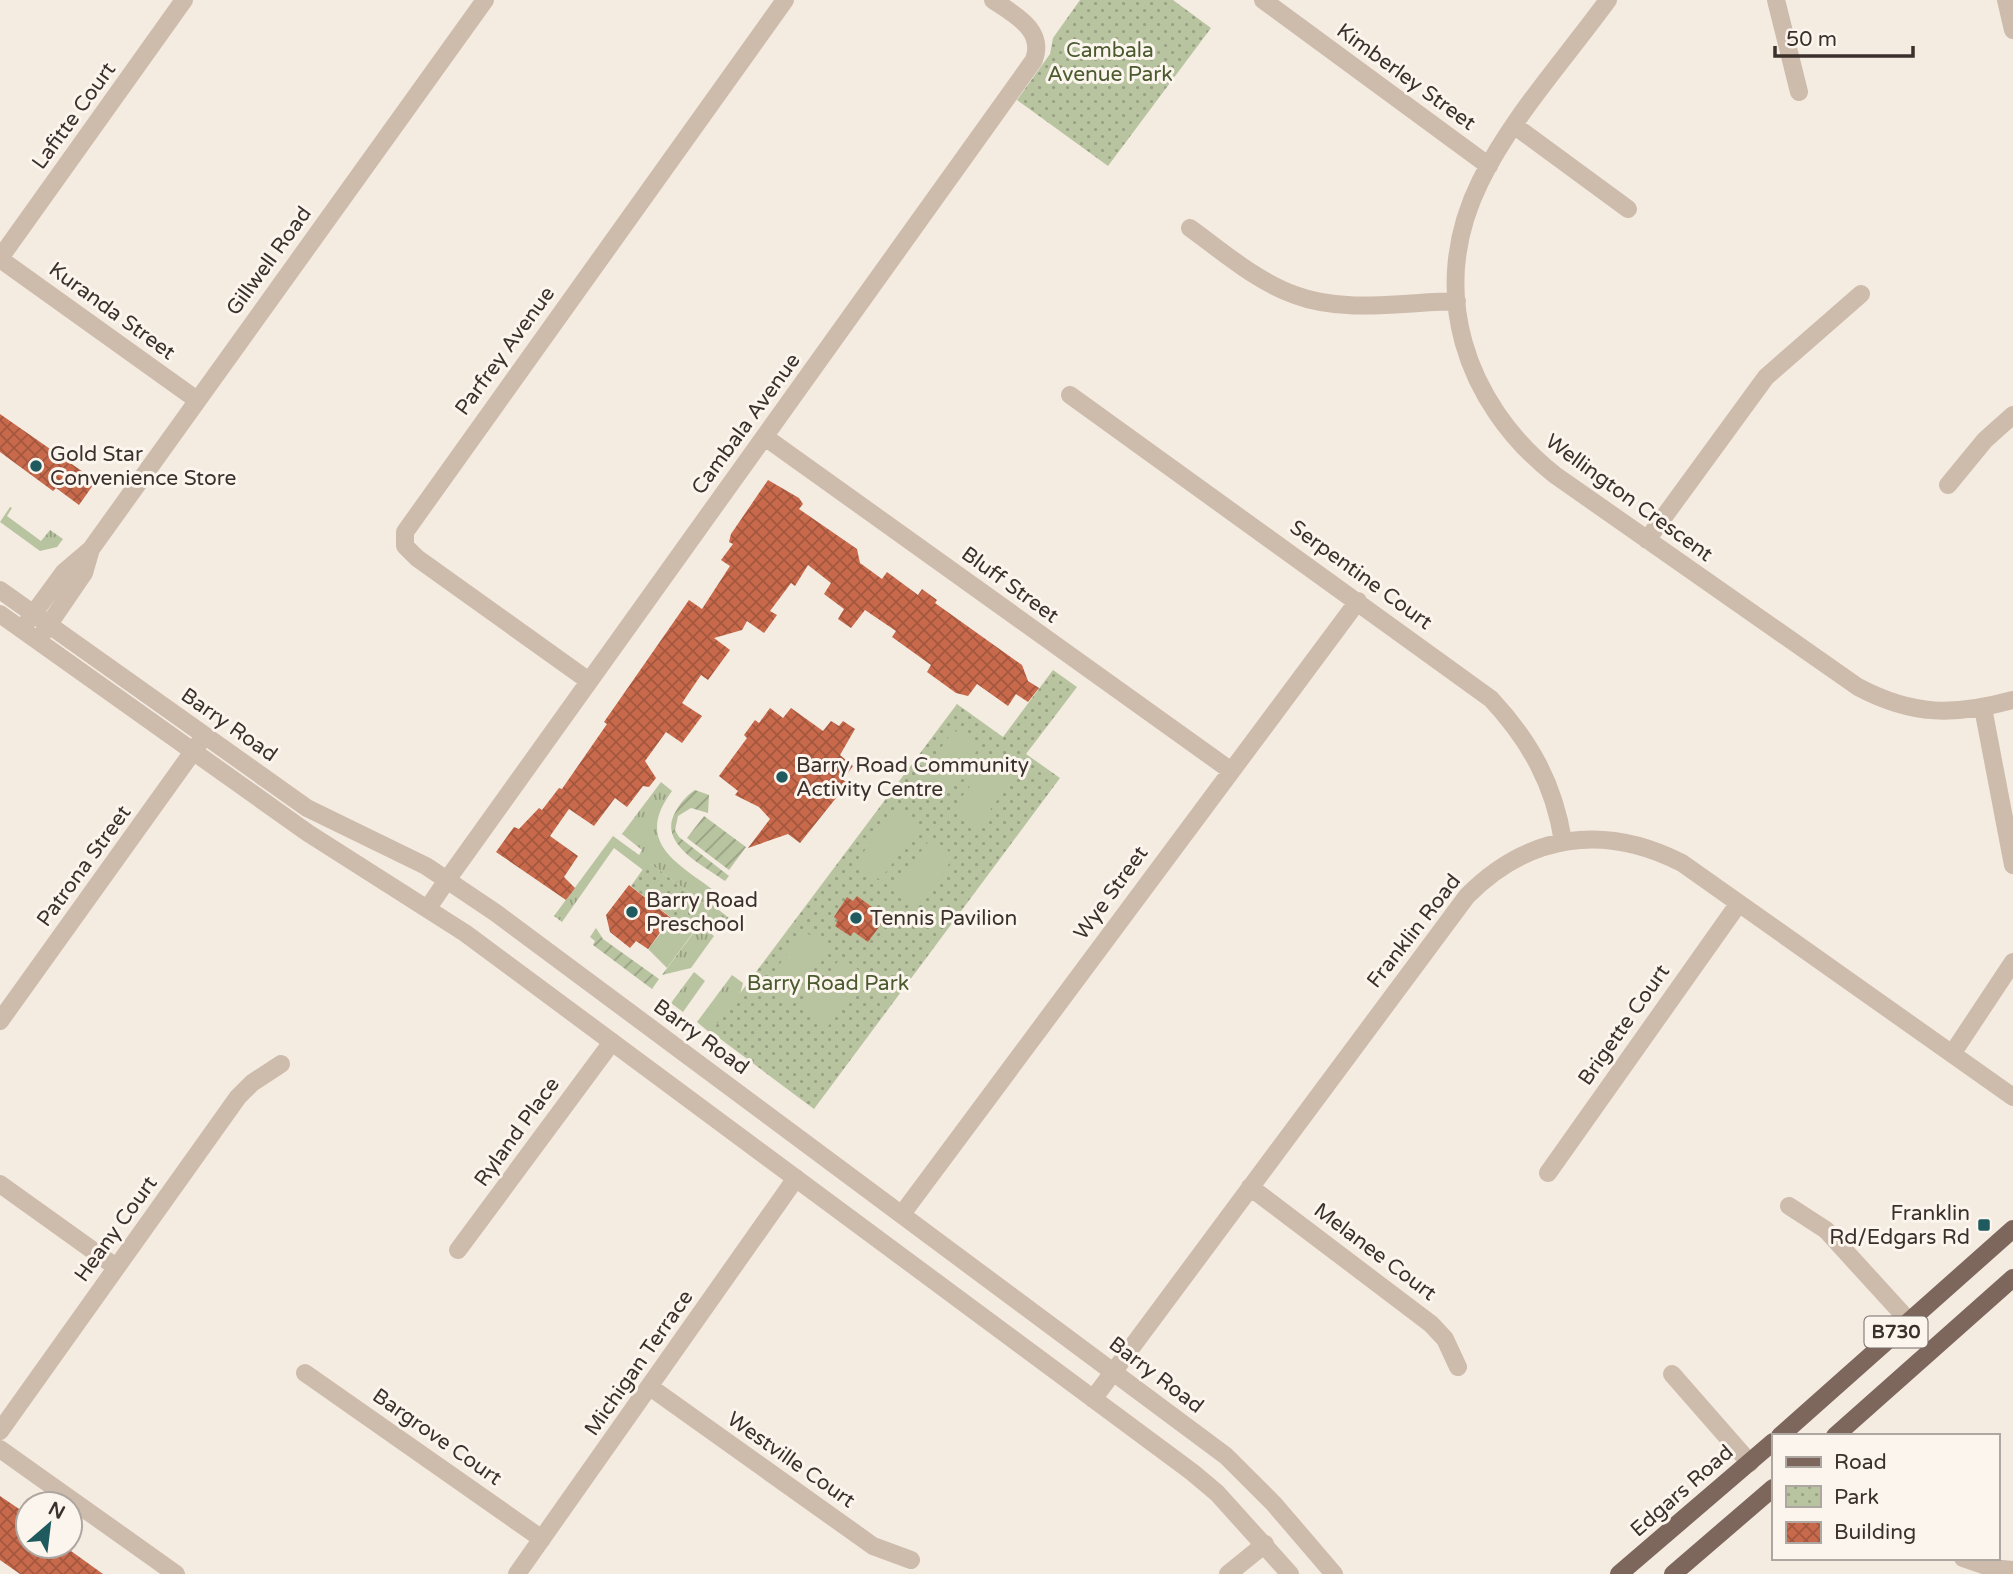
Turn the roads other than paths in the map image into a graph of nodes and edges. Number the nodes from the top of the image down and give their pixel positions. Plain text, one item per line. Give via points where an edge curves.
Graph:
1 (184, 0) edge
2 (485, 0) edge
3 (785, 0) edge
4 (993, 0) edge
5 (1263, 0) edge
6 (1608, 0) edge
7 (1776, 0) edge
8 (2006, 0) edge
9 (2013, 30) edge
10 (1799, 92) dead end
11 (1515, 126) junction
12 (1489, 166) junction
13 (1628, 209) dead end
14 (1190, 228) dead end
15 (0, 258) edge
16 (1861, 294) dead end
17 (1457, 301) junction
18 (1070, 395) dead end
19 (197, 400) junction
20 (2013, 415) edge
21 (765, 436) junction
22 (1948, 485) dead end
23 (1647, 540) junction
24 (90, 549) junction
25 (0, 590) edge
26 (1358, 601) junction
27 (0, 614) edge
28 (33, 614) junction
29 (49, 624) junction
30 (22, 629) junction
31 (37, 640) junction
32 (589, 681) junction
33 (2013, 700) edge
34 (1983, 708) junction
35 (204, 736) junction
36 (193, 751) junction
37 (1230, 770) junction
38 (1563, 841) junction
39 (2013, 865) edge
40 (447, 880) junction
41 (1739, 903) junction
42 (428, 908) junction
43 (2013, 962) edge
44 (0, 1021) edge
45 (612, 1042) junction
46 (1952, 1054) junction
47 (281, 1064) dead end
48 (2013, 1097) edge
49 (1548, 1173) dead end
50 (796, 1178) junction
51 (0, 1184) edge
52 (1250, 1187) junction
53 (1789, 1206) dead end
54 (902, 1214) junction
55 (2013, 1229) edge
56 (458, 1250) dead end
57 (116, 1268) junction
58 (2013, 1278) edge
59 (1909, 1321) junction
60 (1458, 1367) dead end
61 (1114, 1371) junction
62 (305, 1373) dead end
63 (1672, 1374) dead end
64 (650, 1387) junction
65 (1093, 1399) junction
66 (0, 1430) edge
67 (1782, 1434) edge
68 (1840, 1434) edge
69 (1772, 1443) edge
70 (0, 1449) edge
71 (1750, 1462) junction
72 (1772, 1490) edge
73 (542, 1539) junction
74 (1265, 1544) junction
75 (911, 1560) dead end
76 (1972, 1560) edge
77 (2013, 1570) edge
78 (176, 1574) edge
79 (517, 1574) edge
80 (1228, 1574) edge
81 (1290, 1574) edge
82 (1334, 1574) edge
83 (1619, 1574) edge
84 (1673, 1574) edge

1 - 15 street, Lafitte Court
2 - 19 street, Gillwell Road
3 - 32 street, Parfrey Avenue via 405,532 405,546 417,558
4 - 21 street, Cambala Avenue via 1034,34 1034,60
5 - 12 street, Kimberley Street
6 - 11 street, Wellington Crescent
7 - 10 street
8 - 9 street
11 - 12 street, Wellington Crescent
11 - 13 street
12 - 17 street, Wellington Crescent via 1462,233
14 - 17 street via 1250,271 1297,296 1344,305
15 - 19 street, Kuranda Street
16 - 23 street via 1766,377
17 - 23 street, Wellington Crescent via 1472,370 1495,415 1555,475
18 - 26 street, Serpentine Court
19 - 24 street, Gillwell Road
20 - 22 street via 1985,440
21 - 32 street, Cambala Avenue
21 - 37 street, Bluff Street
23 - 34 street, Wellington Crescent via 1876,697 1920,711
24 - 28 street, Gillwell Road via 64,572
24 - 29 street, Gillwell Road via 84,573
25 - 28 street, Barry Road
26 - 37 street, Wye Street
26 - 38 street, Serpentine Court via 1472,683 1510,720 1542,768 1554,796
27 - 30 street, Barry Road
28 - 29 street, Barry Road
28 - 30 street, Gillwell Road
29 - 31 street, Gillwell Road
29 - 35 street, Barry Road
30 - 31 street, Barry Road
31 - 36 street, Barry Road
32 - 40 street, Cambala Avenue
33 - 34 street, Wellington Crescent
34 - 39 street
35 - 36 street, Patrona Street
35 - 40 street, Barry Road via 307,808
36 - 42 street, Barry Road via 308,833
36 - 44 street, Patrona Street
37 - 54 street, Wye Street
38 - 41 street, Franklin Road via 1620,841 1653,850 1682,863
38 - 52 street, Franklin Road via 1503,864 1467,897
40 - 42 street, Cambala Avenue
40 - 54 street, Barry Road
41 - 46 street, Franklin Road
41 - 49 street, Brigette Court
42 - 45 street, Barry Road
43 - 46 street
45 - 50 street, Barry Road
45 - 56 street, Ryland Place
46 - 48 street, Franklin Road
47 - 57 street, Heany Court via 238,1097
50 - 64 street, Michigan Terrace
50 - 65 street, Barry Road
51 - 57 street
52 - 60 street, Melanee Court via 1431,1324 1445,1339
52 - 61 street, Franklin Road
53 - 59 street via 1826,1230
54 - 61 street, Barry Road
55 - 59 main road, B730
57 - 66 street, Heany Court
58 - 68 main road, B730
59 - 67 main road, B730
61 - 65 street, Franklin Road
61 - 82 street, Barry Road via 1246,1474
62 - 73 street, Bargrove Court
63 - 71 street
64 - 73 street, Michigan Terrace
64 - 75 street, Westville Court via 873,1546
65 - 74 street, Barry Road via 1217,1493
69 - 71 main road, Edgars Road
70 - 78 street
71 - 83 main road, Edgars Road
72 - 84 main road
73 - 79 street, Michigan Terrace
74 - 80 street
74 - 81 street, Barry Road
76 - 77 street

